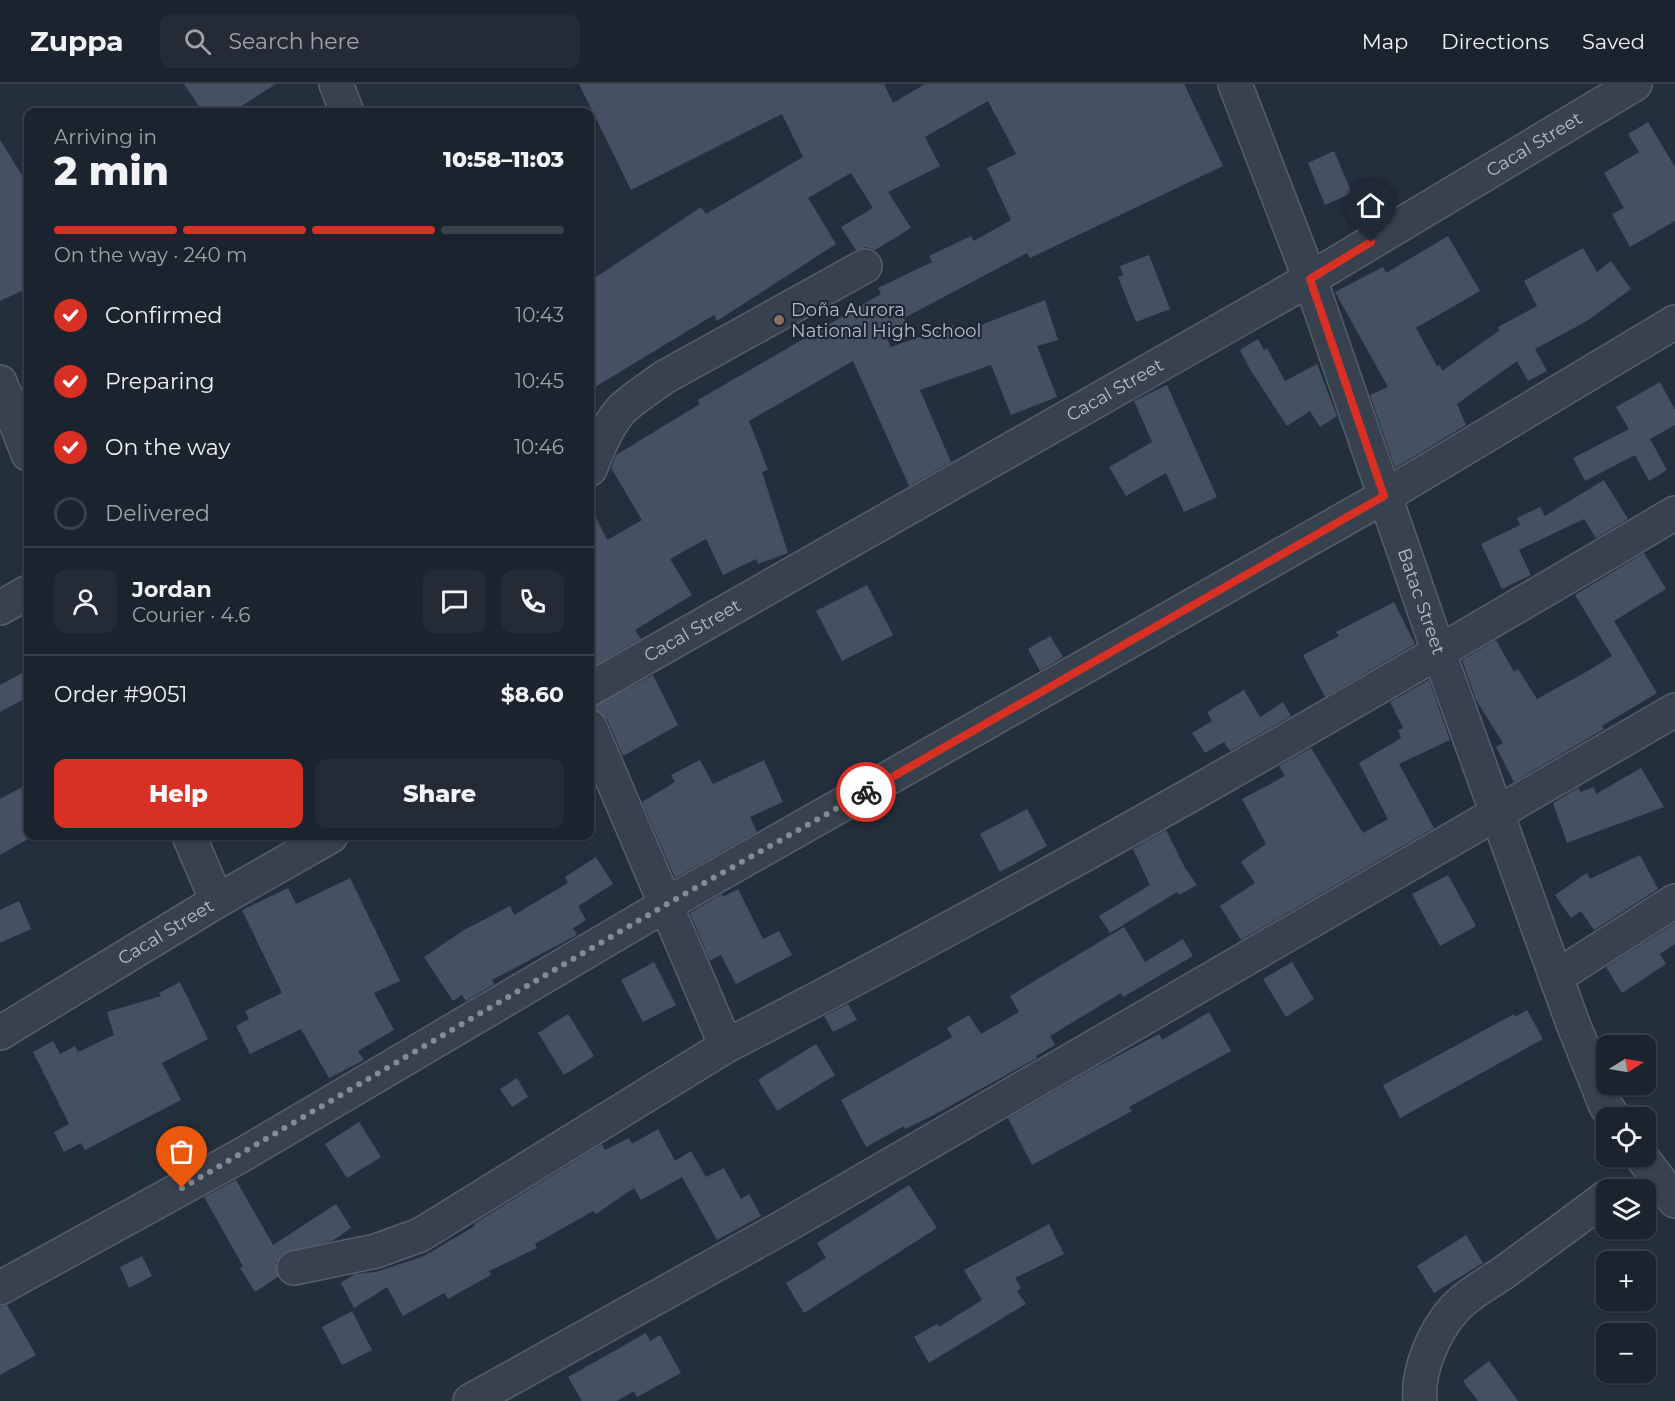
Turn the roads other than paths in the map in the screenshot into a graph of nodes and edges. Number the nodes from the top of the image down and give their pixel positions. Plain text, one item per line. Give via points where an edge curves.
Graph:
1 (336, 84) edge
2 (1235, 84) edge
3 (1635, 84) edge
4 (345, 108) edge
5 (865, 266) dead end
6 (1310, 279) junction
7 (1675, 322) edge
8 (0, 382) edge
9 (24, 444) edge
10 (594, 461) edge
11 (1384, 496) junction
12 (1675, 513) edge
13 (24, 594) edge
14 (0, 608) edge
15 (1439, 653) junction
16 (594, 686) edge
17 (1675, 710) edge
18 (594, 736) edge
19 (1497, 815) junction
20 (191, 840) edge
21 (324, 840) edge
22 (217, 901) junction
23 (1675, 901) edge
24 (667, 904) junction
25 (1556, 978) junction
26 (0, 1033) edge
27 (726, 1046) junction
28 (1609, 1107) edge
29 (1596, 1204) edge
30 (294, 1268) dead end
31 (0, 1288) edge
32 (470, 1401) edge
33 (1420, 1401) edge

1 - 4 street
2 - 6 street, Batac Street
3 - 6 street, Cacal Street
5 - 10 street via 663,378 622,410
6 - 11 street, Batac Street
6 - 16 street, Cacal Street
7 - 11 street
8 - 9 street
11 - 15 street, Batac Street
11 - 24 street
12 - 15 street
13 - 14 street
15 - 19 street, Batac Street
15 - 27 street via 896,959
17 - 19 street
18 - 24 street
19 - 25 street, Batac Street
19 - 32 street via 785,1226
20 - 22 street
21 - 22 street, Cacal Street
22 - 26 street, Cacal Street
23 - 25 street
24 - 27 street
24 - 31 street via 242,1155
25 - 28 street, Batac Street
27 - 30 street via 420,1235 376,1251
29 - 33 street via 1471,1292 1453,1310 1426,1358

